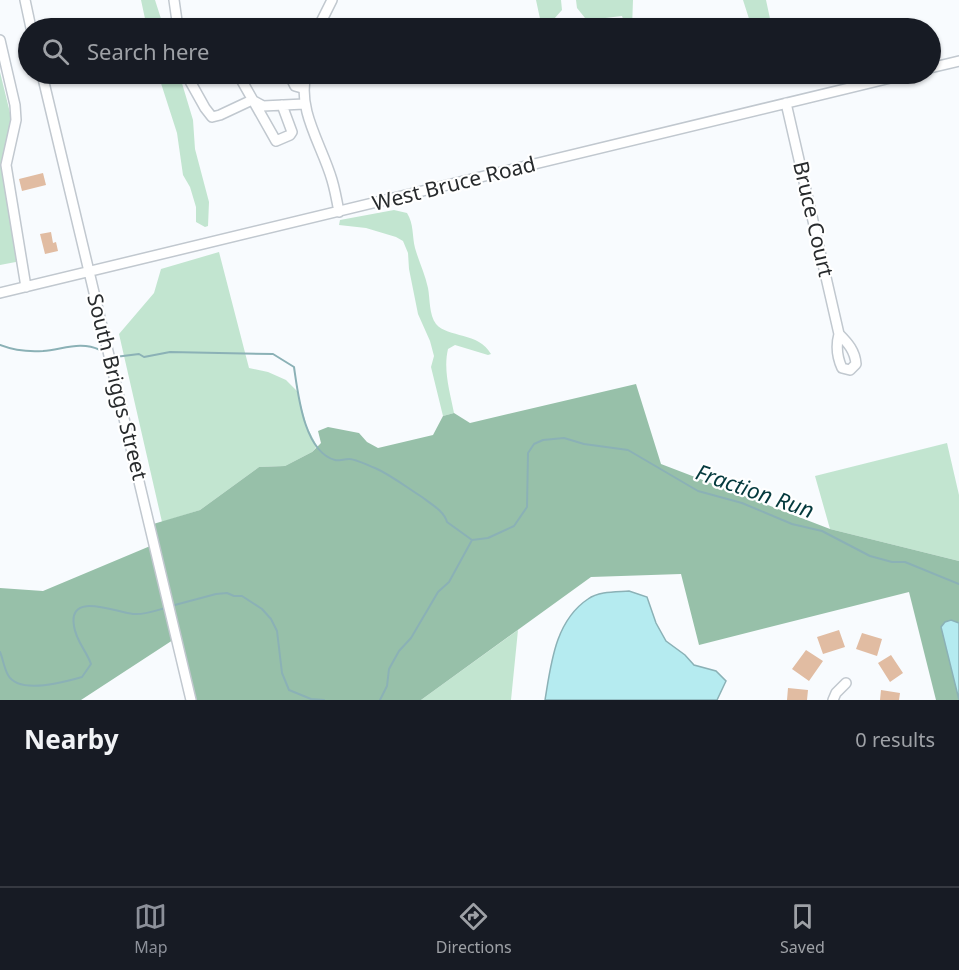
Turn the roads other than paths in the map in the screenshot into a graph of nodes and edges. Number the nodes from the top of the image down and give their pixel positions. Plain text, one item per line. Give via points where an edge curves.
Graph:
1 (25, 0) edge
2 (174, 0) edge
3 (332, 0) edge
4 (30, 18) edge
5 (177, 18) edge
6 (323, 18) edge
7 (0, 40) edge
8 (959, 61) edge
9 (941, 65) edge
10 (44, 84) edge
11 (192, 84) edge
12 (243, 84) edge
13 (294, 84) edge
14 (303, 84) edge
15 (865, 84) edge
16 (302, 88) junction
17 (252, 100) junction
18 (786, 103) junction
19 (304, 104) junction
20 (282, 105) junction
21 (339, 212) junction
22 (89, 272) junction
23 (26, 287) junction
24 (0, 293) edge
25 (839, 334) dead end
26 (846, 683) dead end
27 (191, 700) edge
28 (833, 700) edge

1 - 4 street
2 - 5 street
3 - 6 street
7 - 23 street via 15,105 16,120 6,165
8 - 9 street
10 - 22 street, South Briggs Street
11 - 17 street via 212,117
12 - 17 street
13 - 16 street
14 - 16 street
15 - 18 street, West Bruce Road
16 - 19 street
17 - 20 street via 263,106
17 - 20 street via 276,141 292,132
18 - 21 street, West Bruce Road
18 - 25 street, Bruce Court
19 - 20 street
19 - 21 street via 332,180
21 - 22 street, West Bruce Road
22 - 23 street, West Bruce Road
22 - 27 street, South Briggs Street
23 - 24 street, West Bruce Road
26 - 28 street

